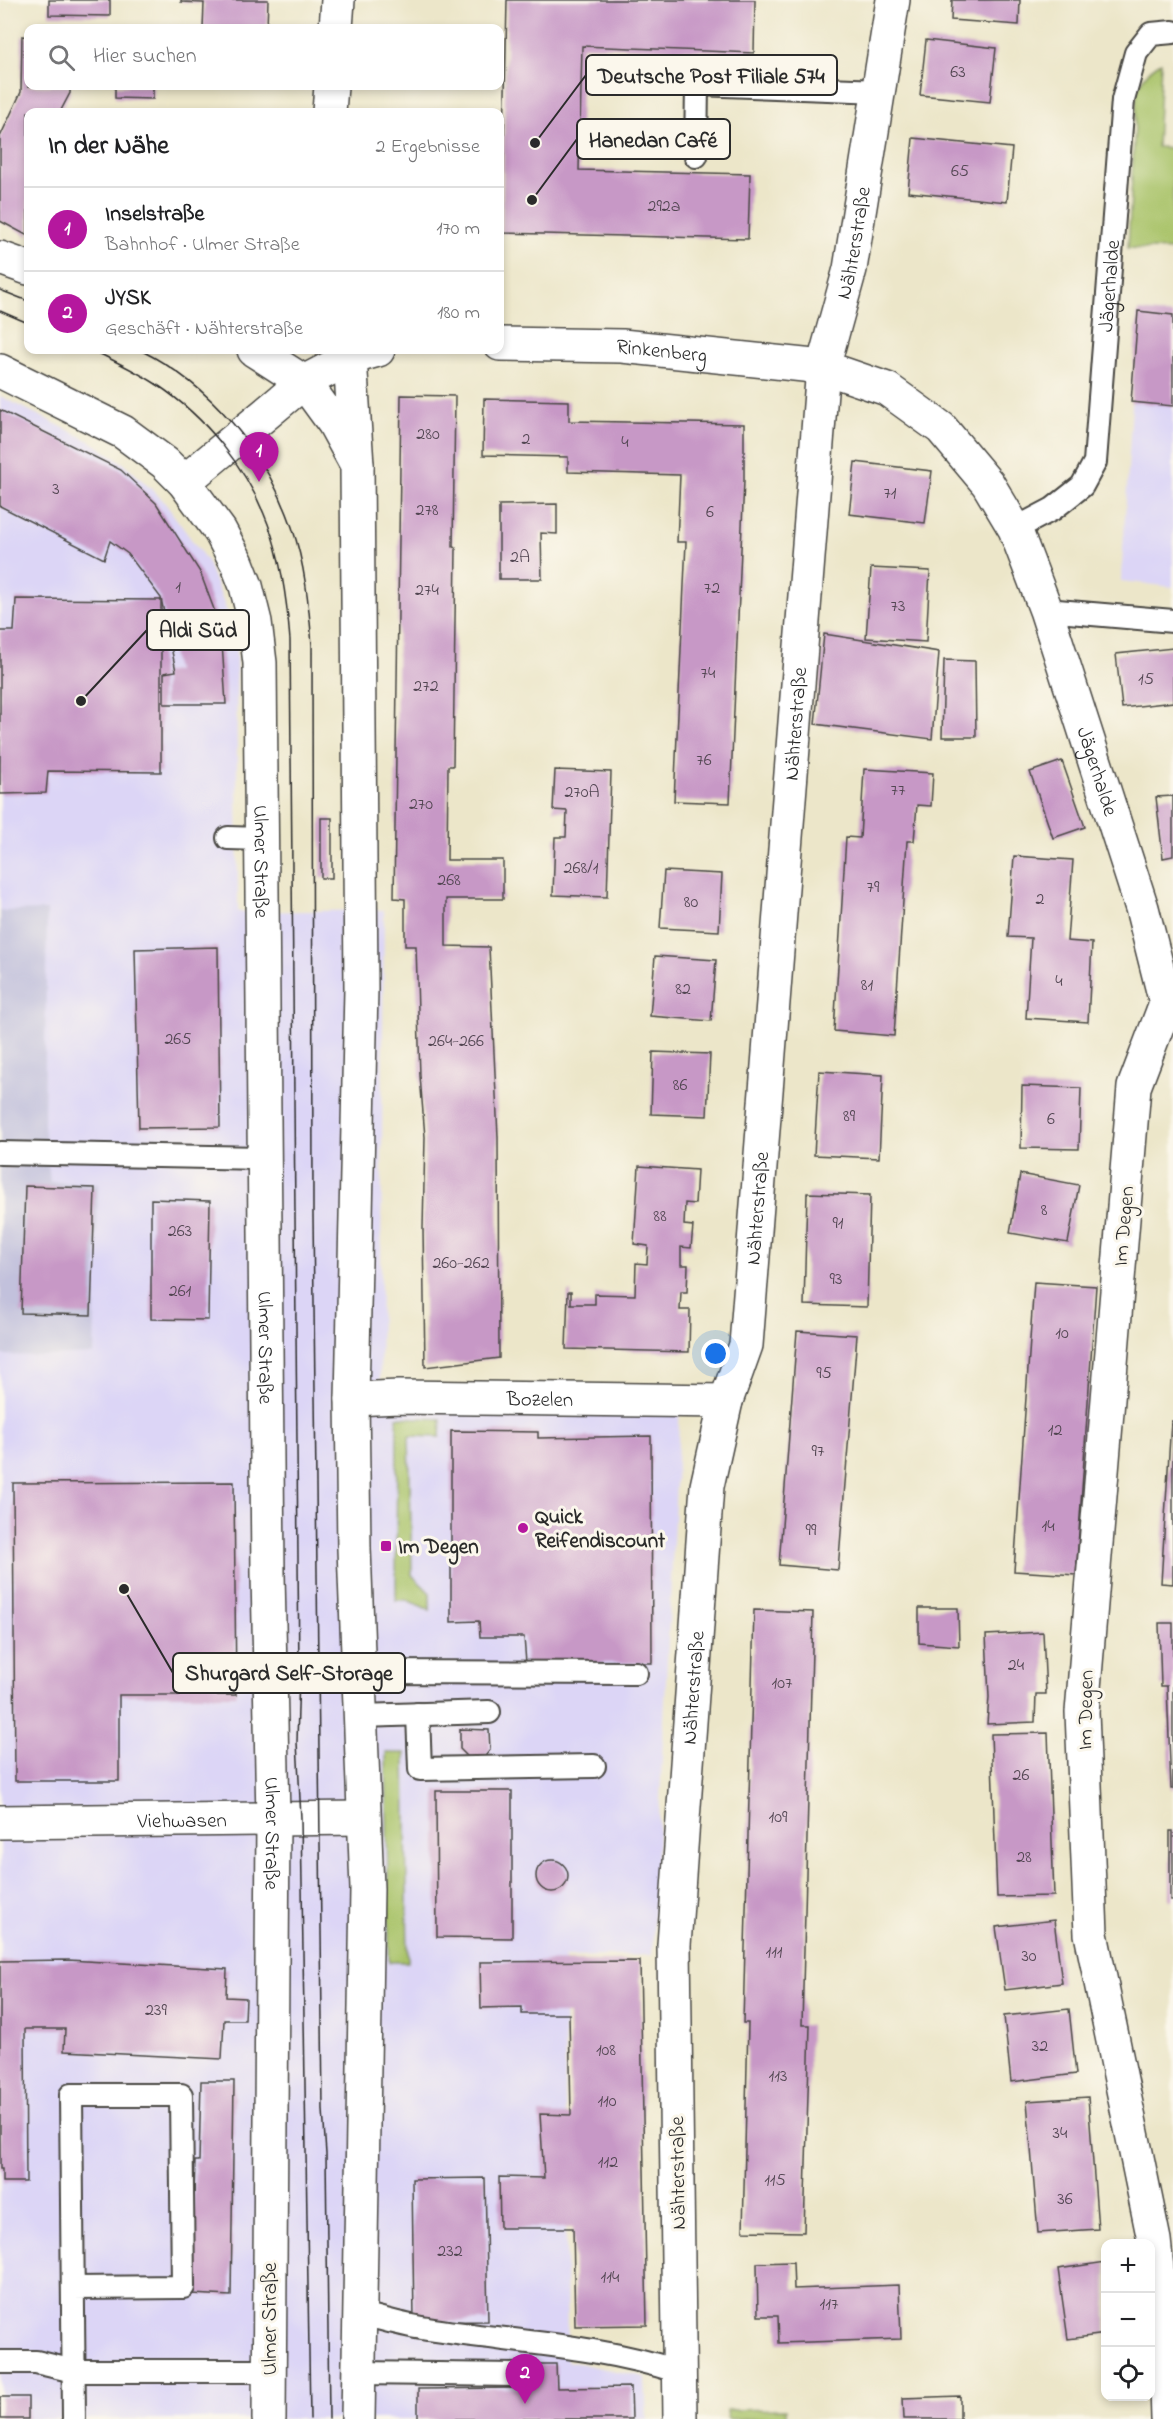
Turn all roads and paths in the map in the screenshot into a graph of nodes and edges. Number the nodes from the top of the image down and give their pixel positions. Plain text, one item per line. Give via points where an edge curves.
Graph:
1 (338, 0) edge
2 (893, 0) edge
3 (336, 24) edge
4 (1173, 32) edge
5 (331, 90) edge
6 (880, 91) junction
7 (329, 108) edge
8 (696, 156) dead end
9 (0, 258) edge
10 (24, 267) edge
11 (504, 344) edge
12 (260, 354) edge
13 (308, 354) edge
14 (355, 354) edge
15 (359, 354) edge
16 (823, 367) junction
17 (0, 371) edge
18 (304, 382) junction
19 (357, 465) junction
20 (184, 482) junction
21 (1015, 529) junction
22 (1046, 610) junction
23 (1173, 621) edge
24 (228, 838) dead end
25 (262, 839) junction
26 (1169, 1009) edge
27 (0, 1153) edge
28 (264, 1158) junction
29 (352, 1399) junction
30 (726, 1401) junction
31 (359, 1672) junction
32 (636, 1673) dead end
33 (489, 1712) dead end
34 (418, 1714) junction
35 (361, 1716) junction
36 (594, 1767) dead end
37 (364, 1818) junction
38 (273, 1819) junction
39 (0, 1822) edge
40 (73, 2288) junction
41 (361, 2314) junction
42 (0, 2362) edge
43 (74, 2371) junction
44 (268, 2371) junction
45 (680, 2372) junction
46 (358, 2373) junction
47 (524, 2375) dead end
48 (74, 2419) edge
49 (268, 2419) edge
50 (358, 2419) edge
51 (680, 2419) edge
52 (1168, 2419) edge

1 - 3 street
2 - 6 street, Nähterstraße
4 - 21 lane, Jägerhalde via 1151,33 1136,53 1123,100 1095,462 1082,486 1053,509
5 - 7 street
6 - 8 lane via 697,84
6 - 16 street, Nähterstraße via 850,268
9 - 10 street
11 - 16 street, Rinkenberg via 622,346
12 - 18 street
13 - 18 street
14 - 18 street
15 - 19 street
16 - 21 street, Jägerhalde via 887,389 941,428 988,484
16 - 30 street, Nähterstraße via 746,1345
17 - 20 street, Ulmer Straße via 123,432
18 - 19 street via 334,423
18 - 20 street
19 - 29 street via 361,989
20 - 25 street, Ulmer Straße via 220,531 237,563 255,622 260,663
21 - 22 street, Jägerhalde
22 - 23 lane
22 - 26 street, Jägerhalde via 1142,908
24 - 25 lane
25 - 28 street, Ulmer Straße
26 - 52 street, Im Degen via 1134,1087 1082,1712 1091,1934 1154,2240 1166,2353
27 - 28 lane
28 - 38 street, Ulmer Straße
29 - 30 street, Bozelen
29 - 31 street
30 - 45 street, Nähterstraße via 707,1486 674,1945
31 - 32 lane
31 - 35 street
33 - 34 lane
34 - 35 lane
34 - 36 lane via 420,1769
35 - 37 street
37 - 38 street, Viehwasen
37 - 41 street via 367,1889
38 - 39 street, Viehwasen
38 - 44 street, Ulmer Straße
40 - 40 lane via 71,2095 181,2095 183,2287
40 - 43 lane
41 - 45 lane via 426,2329 639,2359
41 - 46 street
42 - 43 lane via 36,2362
43 - 44 lane
43 - 48 lane
44 - 49 street, Ulmer Straße
45 - 51 street, Nähterstraße
46 - 47 lane
46 - 50 street

